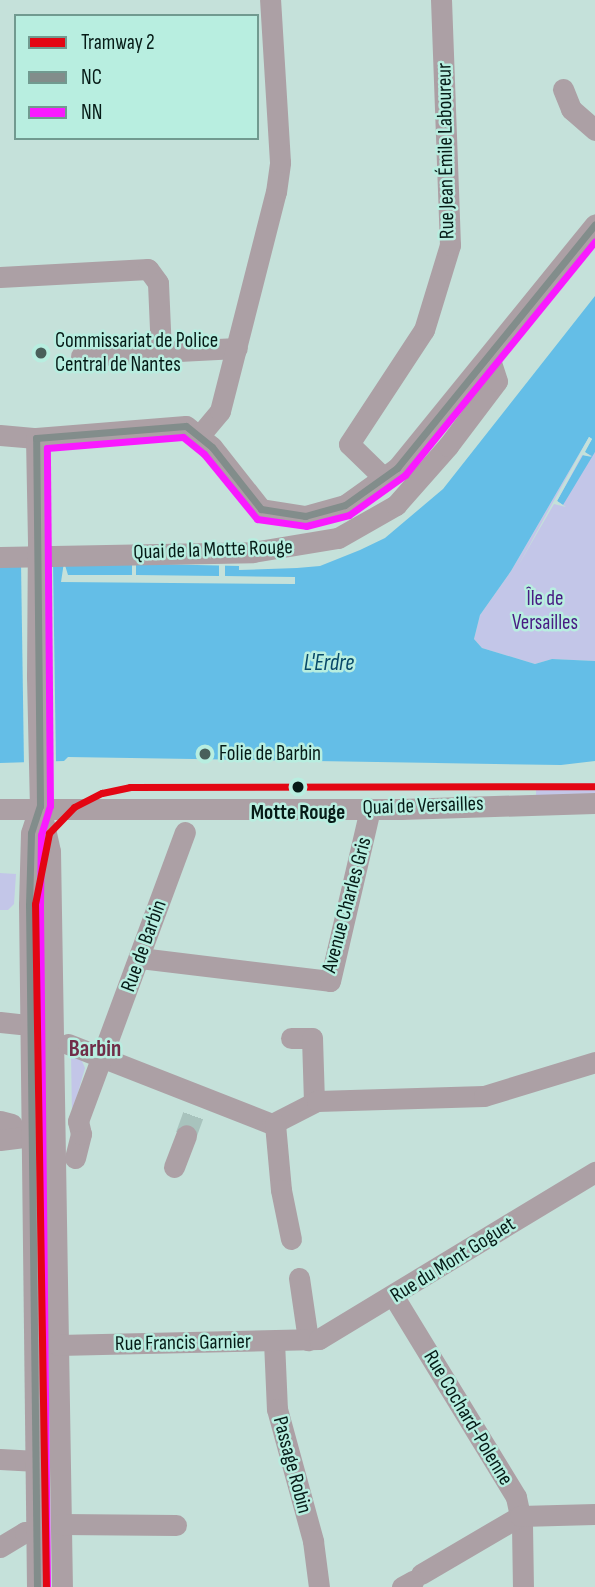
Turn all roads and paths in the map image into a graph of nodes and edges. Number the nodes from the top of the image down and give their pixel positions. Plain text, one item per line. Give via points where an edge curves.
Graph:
1 (270, 0) edge
2 (442, 0) edge
3 (563, 89) dead end
4 (595, 130) edge
5 (595, 224) edge
6 (0, 276) edge
7 (237, 348) junction
8 (161, 352) junction
9 (81, 356) dead end
10 (489, 356) junction
11 (200, 435) junction
12 (0, 436) edge
13 (36, 438) junction
14 (385, 480) junction
15 (0, 556) edge
16 (595, 803) edge
17 (40, 806) junction
18 (81, 806) junction
19 (0, 809) edge
20 (370, 809) junction
21 (185, 832) dead end
22 (50, 842) junction
23 (140, 958) junction
24 (291, 1038) dead end
25 (68, 1044) dead end
26 (102, 1059) junction
27 (595, 1062) edge
28 (314, 1102) junction
29 (275, 1124) junction
30 (4, 1128) edge
31 (186, 1135) tunnel mouth
32 (32, 1136) junction
33 (75, 1158) dead end
34 (174, 1167) dead end
35 (595, 1172) edge
36 (292, 1239) dead end
37 (299, 1278) dead end
38 (394, 1297) junction
39 (308, 1340) junction
40 (274, 1341) junction
41 (58, 1345) junction
42 (0, 1459) edge
43 (37, 1461) junction
44 (595, 1514) edge
45 (520, 1516) junction
46 (61, 1524) junction
47 (176, 1525) dead end
48 (36, 1532) junction
49 (0, 1547) edge
50 (412, 1580) edge
51 (37, 1587) edge
52 (62, 1587) edge
53 (319, 1587) edge
54 (523, 1587) edge

1 - 7 street via 280,162
2 - 14 street, Rue Jean Émile Laboureur via 450,245 424,330 349,444
3 - 4 street via 571,109
5 - 10 street
6 - 8 street via 148,269 158,283
7 - 8 street
7 - 11 street via 220,411
8 - 9 street
10 - 14 street
10 - 15 street, Quai de la Motte Rouge via 497,381 448,446 396,505 349,534 325,543 253,552
11 - 13 street via 178,426
11 - 14 street via 250,500 273,514 305,516 345,505
12 - 13 street
13 - 17 street, bridge
16 - 20 street, Quai de Versailles
17 - 18 street, Quai de Versailles
17 - 19 street, Quai de Versailles
17 - 22 street
17 - 32 street via 31,833 29,905
18 - 20 street, Quai de Versailles
18 - 22 street
20 - 23 street, Avenue Charles Gris via 330,981
21 - 23 street, Rue de Barbin
22 - 41 street via 65,1204
23 - 26 street, Rue de Barbin
24 - 28 street via 312,1038
25 - 26 street
26 - 29 street via 198,1105
26 - 33 street, Rue de Barbin via 74,1122 81,1134
27 - 28 street via 484,1096
28 - 29 street
29 - 36 street via 281,1191
30 - 32 street
31 - 34 street
32 - 43 street
35 - 38 street, Rue du Mont Goguet
37 - 39 street
38 - 39 street, Rue du Mont Goguet via 328,1336
38 - 45 street, Rue Cochard-Polenne via 516,1497
39 - 40 street, Rue Francis Garnier
40 - 41 street, Rue Francis Garnier
40 - 53 street, Passage Robin via 277,1409 313,1541
41 - 46 street
42 - 43 street
43 - 48 street
44 - 45 street
45 - 50 street
45 - 54 street, Rue Cochard-Polenne
46 - 47 street
46 - 52 street
48 - 49 street via 25,1532
48 - 51 street

